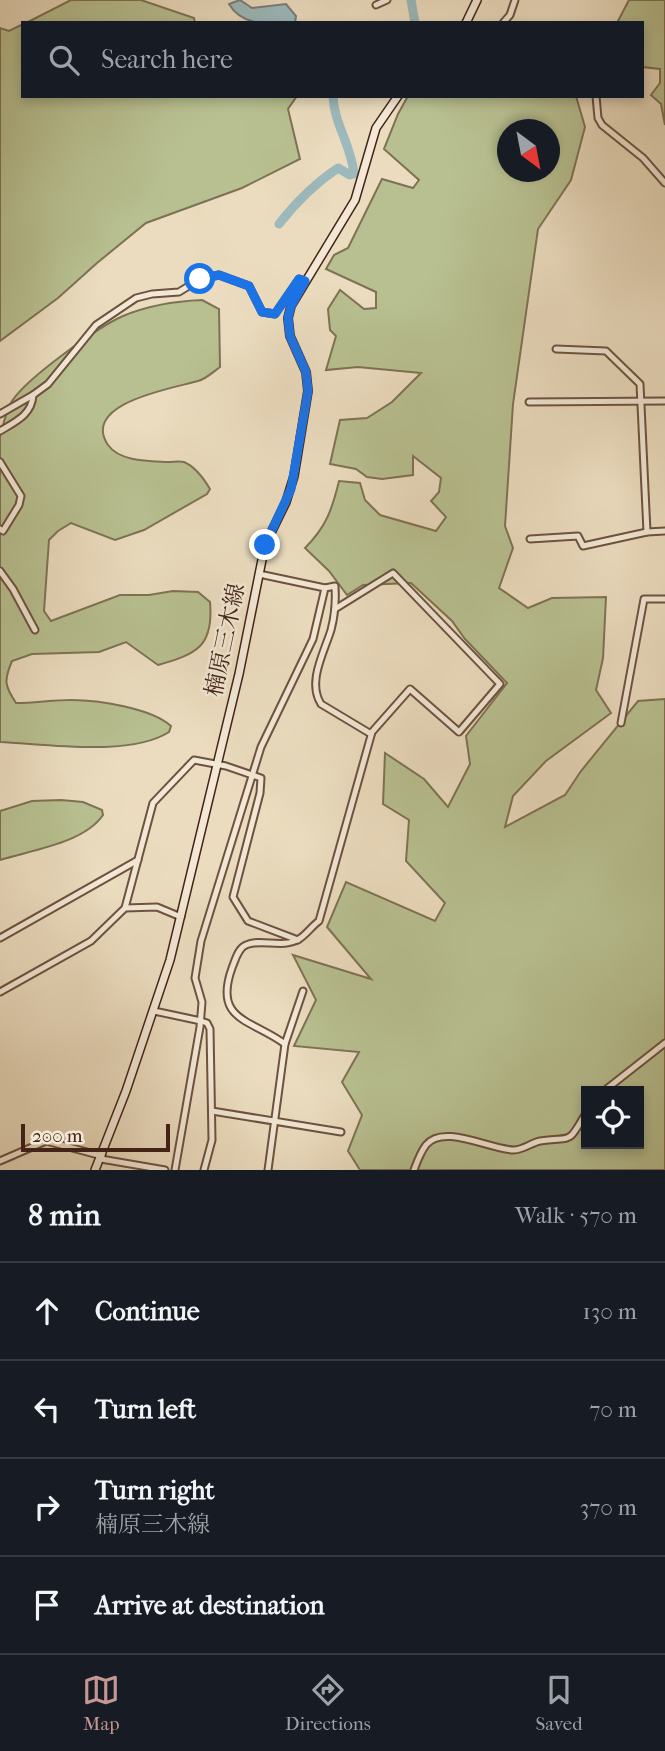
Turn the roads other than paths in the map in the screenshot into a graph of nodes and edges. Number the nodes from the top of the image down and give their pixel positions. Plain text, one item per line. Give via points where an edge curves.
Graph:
1 (387, 0) edge
2 (477, 0) edge
3 (515, 0) edge
4 (376, 5) dead end
5 (467, 21) edge
6 (506, 21) edge
7 (397, 98) edge
8 (596, 98) edge
9 (665, 183) edge
10 (305, 281) junction
11 (556, 349) dead end
12 (33, 395) junction
13 (641, 401) junction
14 (665, 401) edge
15 (529, 402) dead end
16 (0, 414) edge
17 (0, 431) edge
18 (0, 462) edge
19 (0, 529) edge
20 (665, 531) edge
21 (647, 532) junction
22 (530, 539) dead end
23 (0, 571) edge
24 (259, 574) junction
25 (325, 588) junction
26 (665, 598) edge
27 (335, 609) junction
28 (36, 630) dead end
29 (621, 723) dead end
30 (371, 734) junction
31 (218, 764) junction
32 (253, 774) junction
33 (138, 860) junction
34 (125, 908) junction
35 (181, 917) junction
36 (0, 938) edge
37 (298, 940) junction
38 (303, 991) dead end
39 (0, 992) edge
40 (154, 1011) junction
41 (201, 1021) junction
42 (665, 1042) edge
43 (285, 1044) junction
44 (610, 1086) edge
45 (212, 1111) junction
46 (274, 1121) junction
47 (581, 1121) edge
48 (341, 1132) dead end
49 (101, 1157) junction
50 (0, 1161) edge
51 (95, 1170) edge
52 (165, 1170) edge
53 (175, 1170) edge
54 (204, 1170) edge
55 (268, 1170) edge
56 (414, 1170) edge

1 - 4 street
2 - 5 main road
3 - 6 street
7 - 10 main road, 楠原三木線 via 376,128 355,200
8 - 9 street via 602,125
10 - 12 street via 299,279 275,314 262,312 249,286 219,275 200,279 178,292 136,298 96,325 64,367
10 - 24 main road, 楠原三木線 via 288,318 308,391 291,489 265,545
11 - 13 street via 606,351 640,384
12 - 16 street
12 - 17 street via 33,405 23,417
13 - 14 street
13 - 15 street
13 - 21 street
18 - 19 street via 21,496 3,531
20 - 21 street
21 - 22 street via 583,546 578,536
23 - 28 street
24 - 25 street
24 - 31 main road, 楠原三木線
25 - 27 street via 335,586
25 - 32 street via 313,639 271,722
26 - 29 street via 644,599
27 - 30 street via 315,695 320,704
27 - 30 street via 393,573 500,684 459,732 410,689
30 - 37 street via 322,914
31 - 32 street
31 - 33 street via 194,760 153,803
31 - 35 main road, 楠原三木線
32 - 37 street via 261,778 260,793 233,897 248,921
32 - 41 street via 201,941 195,978 202,1002
33 - 34 street
33 - 36 street
34 - 35 street via 156,906
34 - 39 street via 91,941
35 - 40 main road, 楠原三木線
37 - 43 street via 242,947 227,991 227,1004 235,1015
38 - 43 street
40 - 41 street
40 - 49 main road, 楠原三木線
41 - 45 street via 210,1029
41 - 53 street
42 - 44 street
43 - 46 street
45 - 46 street
45 - 54 street via 212,1140
46 - 48 street
46 - 55 street
47 - 56 street via 564,1140 537,1141 516,1150 457,1137 435,1138
49 - 50 street via 46,1140
49 - 51 main road, 楠原三木線
49 - 52 street

